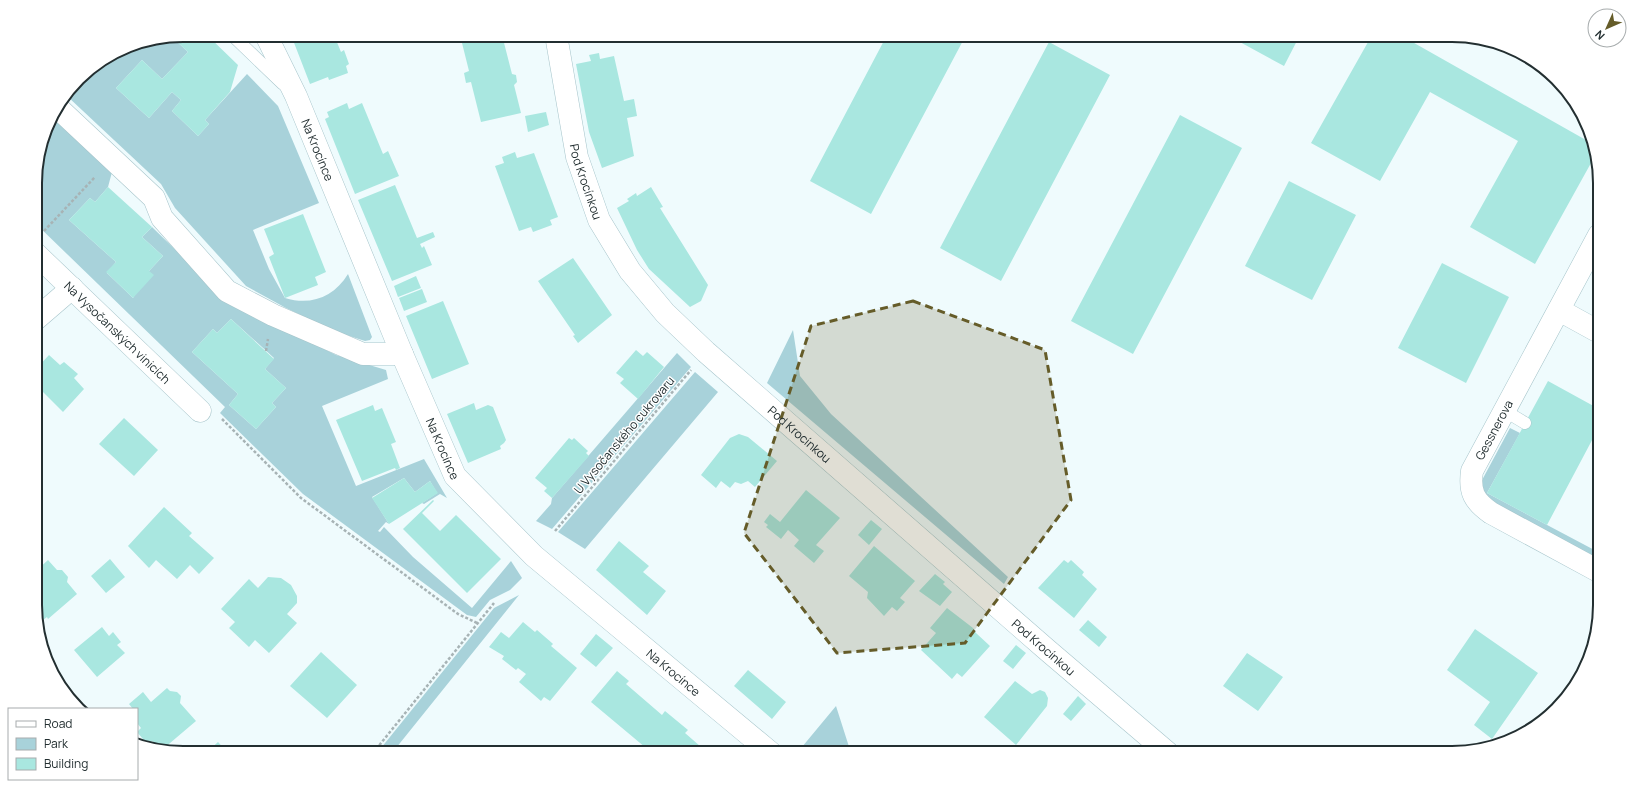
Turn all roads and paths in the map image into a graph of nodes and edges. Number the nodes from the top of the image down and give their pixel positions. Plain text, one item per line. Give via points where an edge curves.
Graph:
1 (239, 42) edge
2 (269, 42) edge
3 (557, 42) edge
4 (296, 96) junction
5 (62, 111) edge
6 (113, 158) junction
7 (42, 241) edge
8 (42, 248) edge
9 (1593, 261) edge
10 (72, 288) junction
11 (1559, 310) junction
12 (42, 315) edge
13 (1593, 329) edge
14 (706, 352) junction
15 (402, 354) junction
16 (200, 411) joint
17 (1505, 411) junction
18 (1525, 423) dead end
19 (555, 531) dead end
20 (1593, 568) edge
21 (494, 603) dead end
22 (477, 623) junction
23 (379, 746) edge
24 (763, 746) edge
25 (1160, 746) edge

1 - 4 lane
2 - 4 street, Na Krocínce
3 - 14 street, Pod Krocínkou via 577,157 599,220 630,271 665,312
4 - 15 street, Na Krocínce
5 - 6 street
6 - 7 path
6 - 15 street via 154,198 162,218 227,291 273,315 363,354
8 - 10 street, Na Vysočanských vinicích
9 - 11 street, Gessnerova
10 - 12 street
10 - 16 street, Na Vysočanských vinicích
11 - 13 street
11 - 17 street, Gessnerova
14 - 19 path, U Vysočanského cukrovaru
14 - 25 street, Pod Krocínkou
15 - 24 street, Na Krocínce via 455,476 534,556
16 - 22 path via 216,413 301,498 458,614
17 - 18 lane
17 - 20 street, Gessnerova via 1472,471 1470,484 1473,496 1490,514
21 - 22 path
22 - 23 path

